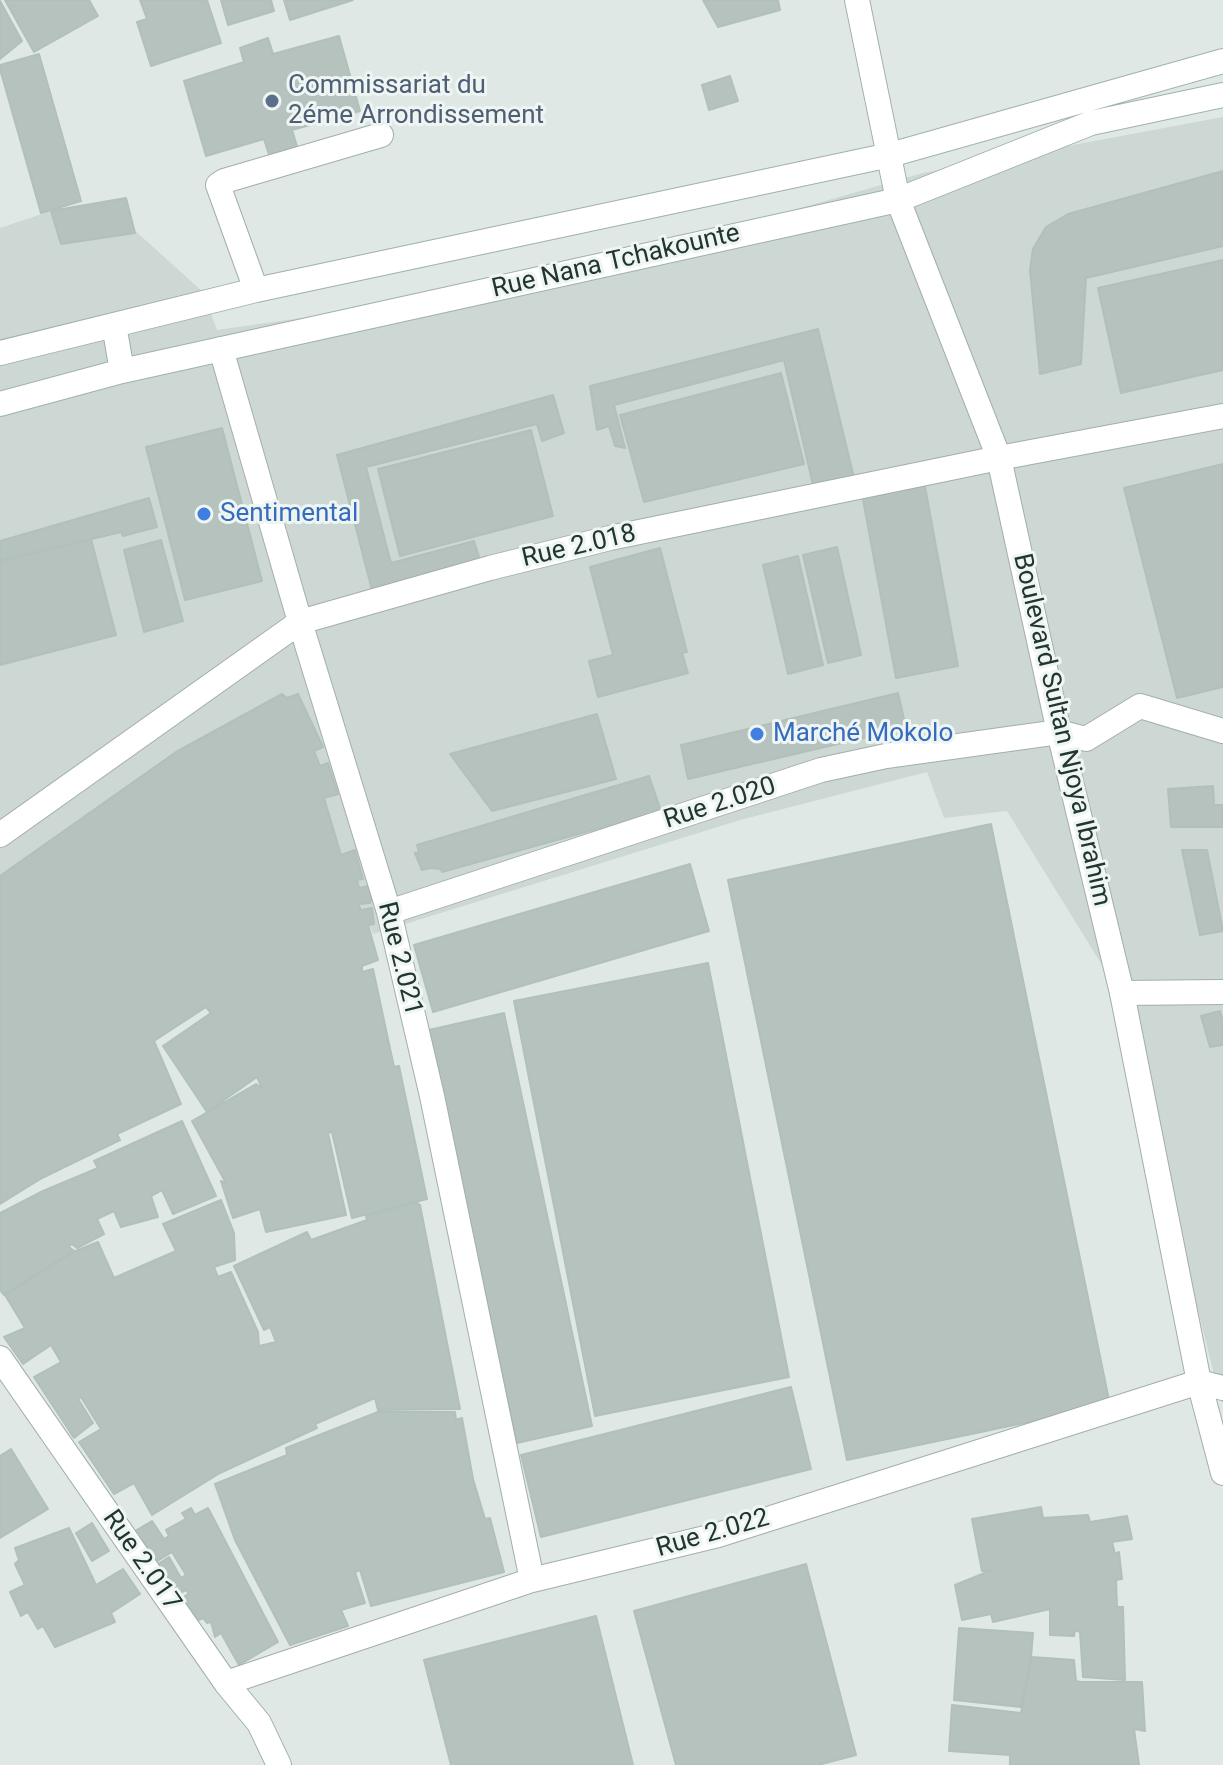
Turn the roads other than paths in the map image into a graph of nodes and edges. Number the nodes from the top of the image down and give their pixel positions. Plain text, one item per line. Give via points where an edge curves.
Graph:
1 (857, 0) edge
2 (1223, 61) edge
3 (1223, 95) edge
4 (381, 135) dead end
5 (890, 155) junction
6 (898, 200) junction
7 (256, 290) junction
8 (114, 325) junction
9 (221, 349) junction
10 (0, 353) edge
11 (122, 371) junction
12 (0, 404) edge
13 (1223, 416) edge
14 (999, 458) junction
15 (300, 622) junction
16 (1223, 731) edge
17 (1059, 732) junction
18 (0, 835) edge
19 (389, 912) junction
20 (1223, 992) edge
21 (1122, 993) junction
22 (0, 1358) edge
23 (1211, 1385) edge
24 (1223, 1473) edge
25 (532, 1580) junction
26 (226, 1683) junction
27 (279, 1765) edge

1 - 5 street, Boulevard Sultan Njoya Ibrahim
2 - 5 street, Rue Nana Tchakounte
3 - 6 street, Rue Nana Tchakounte via 1091,123
4 - 7 street via 218,185
5 - 6 street, Boulevard Sultan Njoya Ibrahim
5 - 7 street, Rue Nana Tchakounte
6 - 9 street, Rue Nana Tchakounte
6 - 14 street, Boulevard Sultan Njoya Ibrahim
7 - 8 street, Rue Nana Tchakounte
8 - 10 street, Rue Nana Tchakounte
8 - 11 street
9 - 11 street, Rue Nana Tchakounte
9 - 15 street, Rue 2.021
11 - 12 street, Rue Nana Tchakounte
13 - 14 street, Rue 2.018
14 - 15 street, Rue 2.018 via 610,538
14 - 17 street, Boulevard Sultan Njoya Ibrahim
15 - 18 street, Rue 2.018
15 - 19 street, Rue 2.021
16 - 17 street, Rue 2.020 via 1140,706 1086,739
17 - 19 street, Rue 2.020 via 821,770
17 - 21 street, Boulevard Sultan Njoya Ibrahim
19 - 25 street, Rue 2.021
20 - 21 street
21 - 23 street, Boulevard Sultan Njoya Ibrahim
22 - 26 street, Rue 2.017
23 - 24 street, Boulevard Sultan Njoya Ibrahim
23 - 25 street, Rue 2.022 via 718,1535
25 - 26 street, Rue 2.022
26 - 27 street, Rue 2.017 via 259,1723

